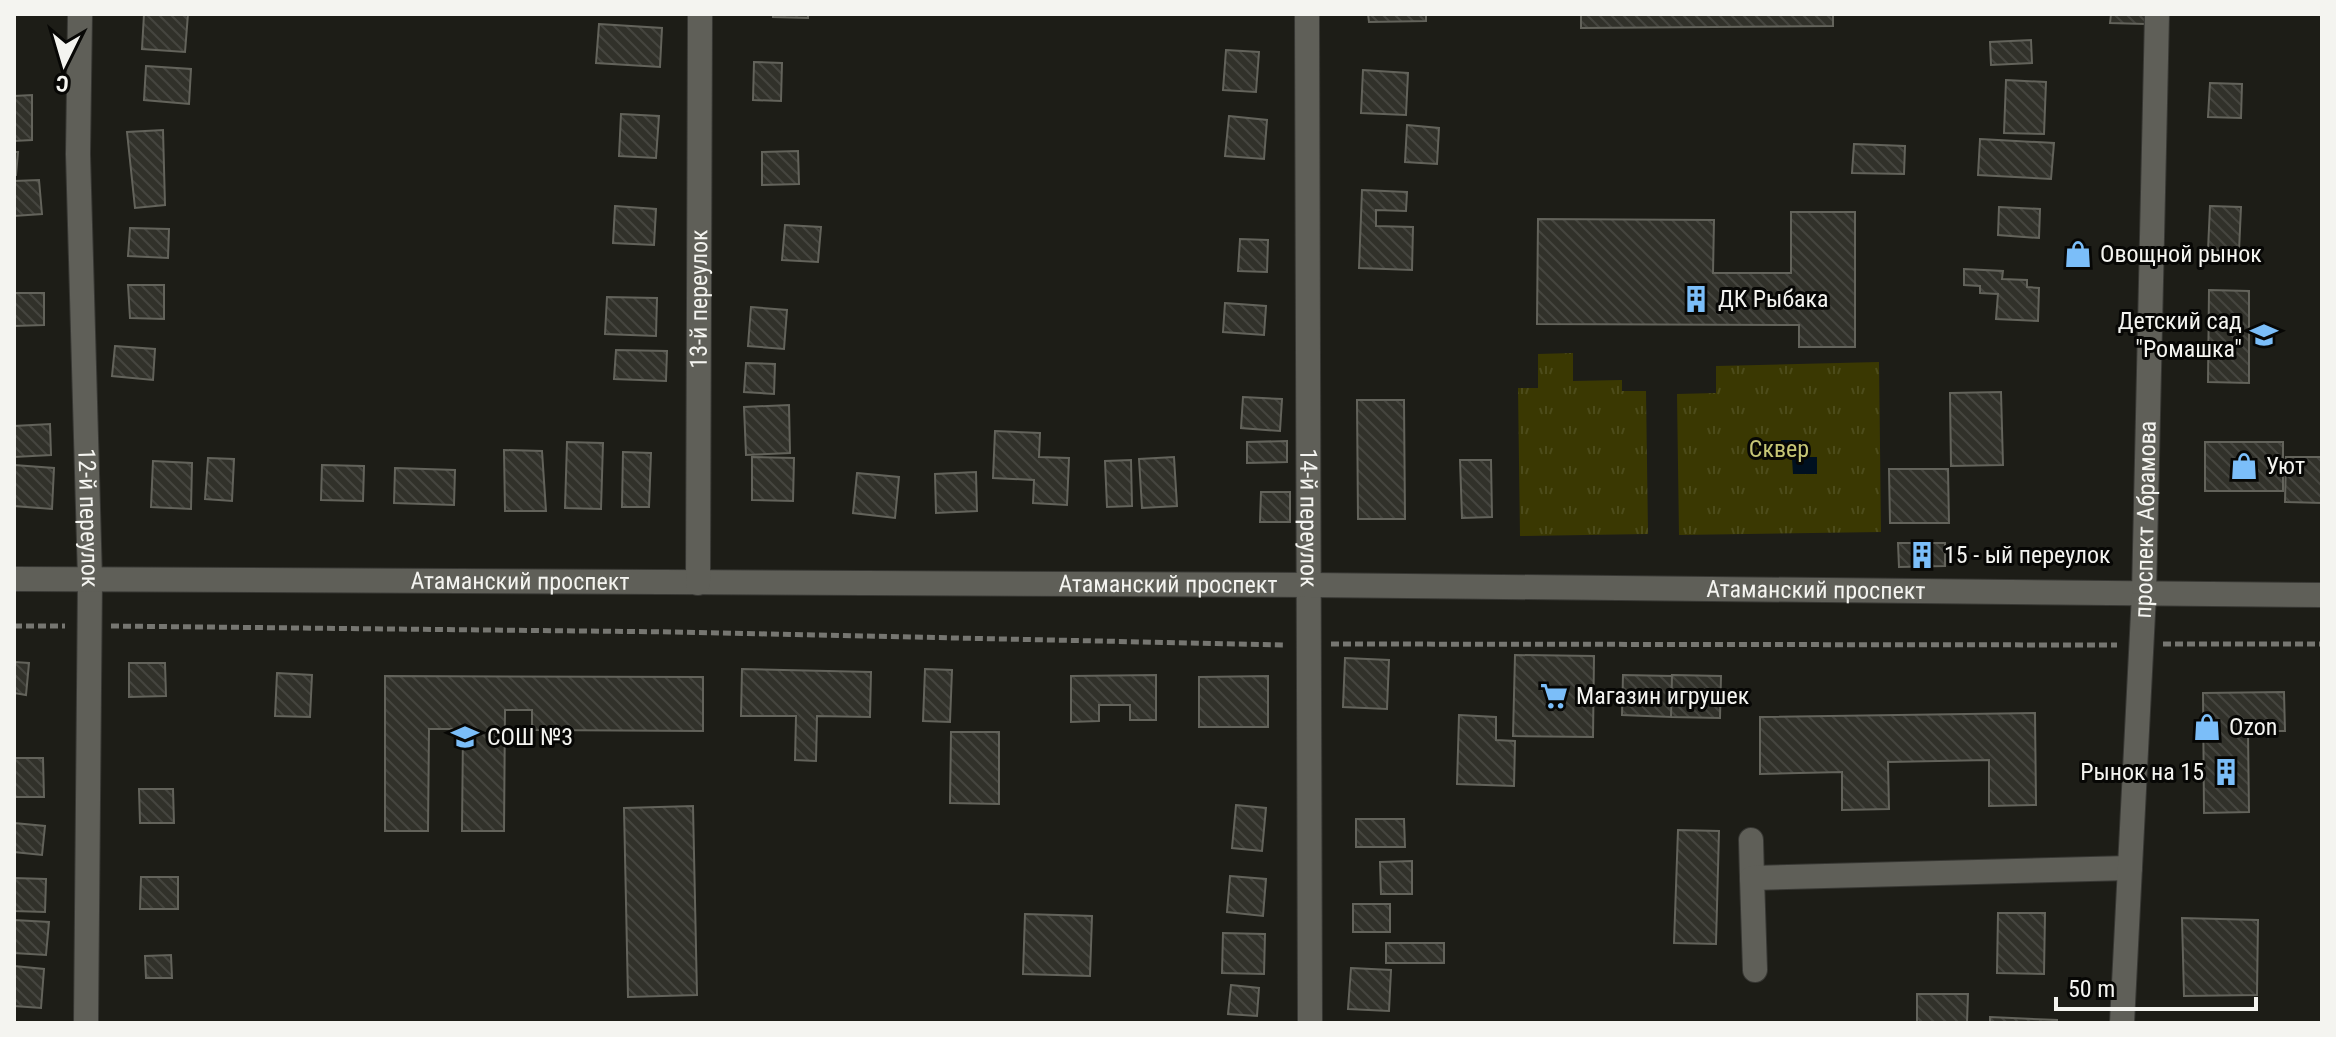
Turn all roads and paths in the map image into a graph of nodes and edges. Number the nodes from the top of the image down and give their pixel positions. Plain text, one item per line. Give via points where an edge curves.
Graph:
1 (80, 14) edge
2 (700, 14) edge
3 (1307, 14) edge
4 (2157, 14) edge
5 (14, 579) edge
6 (90, 579) junction
7 (698, 583) junction
8 (1311, 585) junction
9 (2144, 594) junction
10 (2322, 595) edge
11 (14, 626) edge
12 (90, 626) junction
13 (1311, 644) junction
14 (2141, 644) junction
15 (2322, 644) edge
16 (1751, 840) dead end
17 (2130, 868) junction
18 (1752, 878) junction
19 (1755, 970) dead end
20 (86, 1023) edge
21 (1310, 1023) edge
22 (2122, 1023) edge

1 - 6 street, 12-й переулок via 78,154
2 - 7 street, 13-й переулок
3 - 8 street, 14-й переулок
4 - 9 street, проспект Абрамова
5 - 6 street, Атаманский проспект
6 - 7 street, Атаманский проспект
6 - 12 street, 12-й переулок
7 - 8 street, Атаманский проспект
8 - 9 street, Атаманский проспект
8 - 13 street, 14-й переулок
9 - 10 street, Атаманский проспект
9 - 14 street, проспект Абрамова
11 - 12 path
12 - 13 path
12 - 20 street, 12-й переулок
13 - 14 path
13 - 21 street, 14-й переулок
14 - 15 path
14 - 17 street, проспект Абрамова
16 - 18 street
17 - 18 street
17 - 22 street, проспект Абрамова
18 - 19 street

